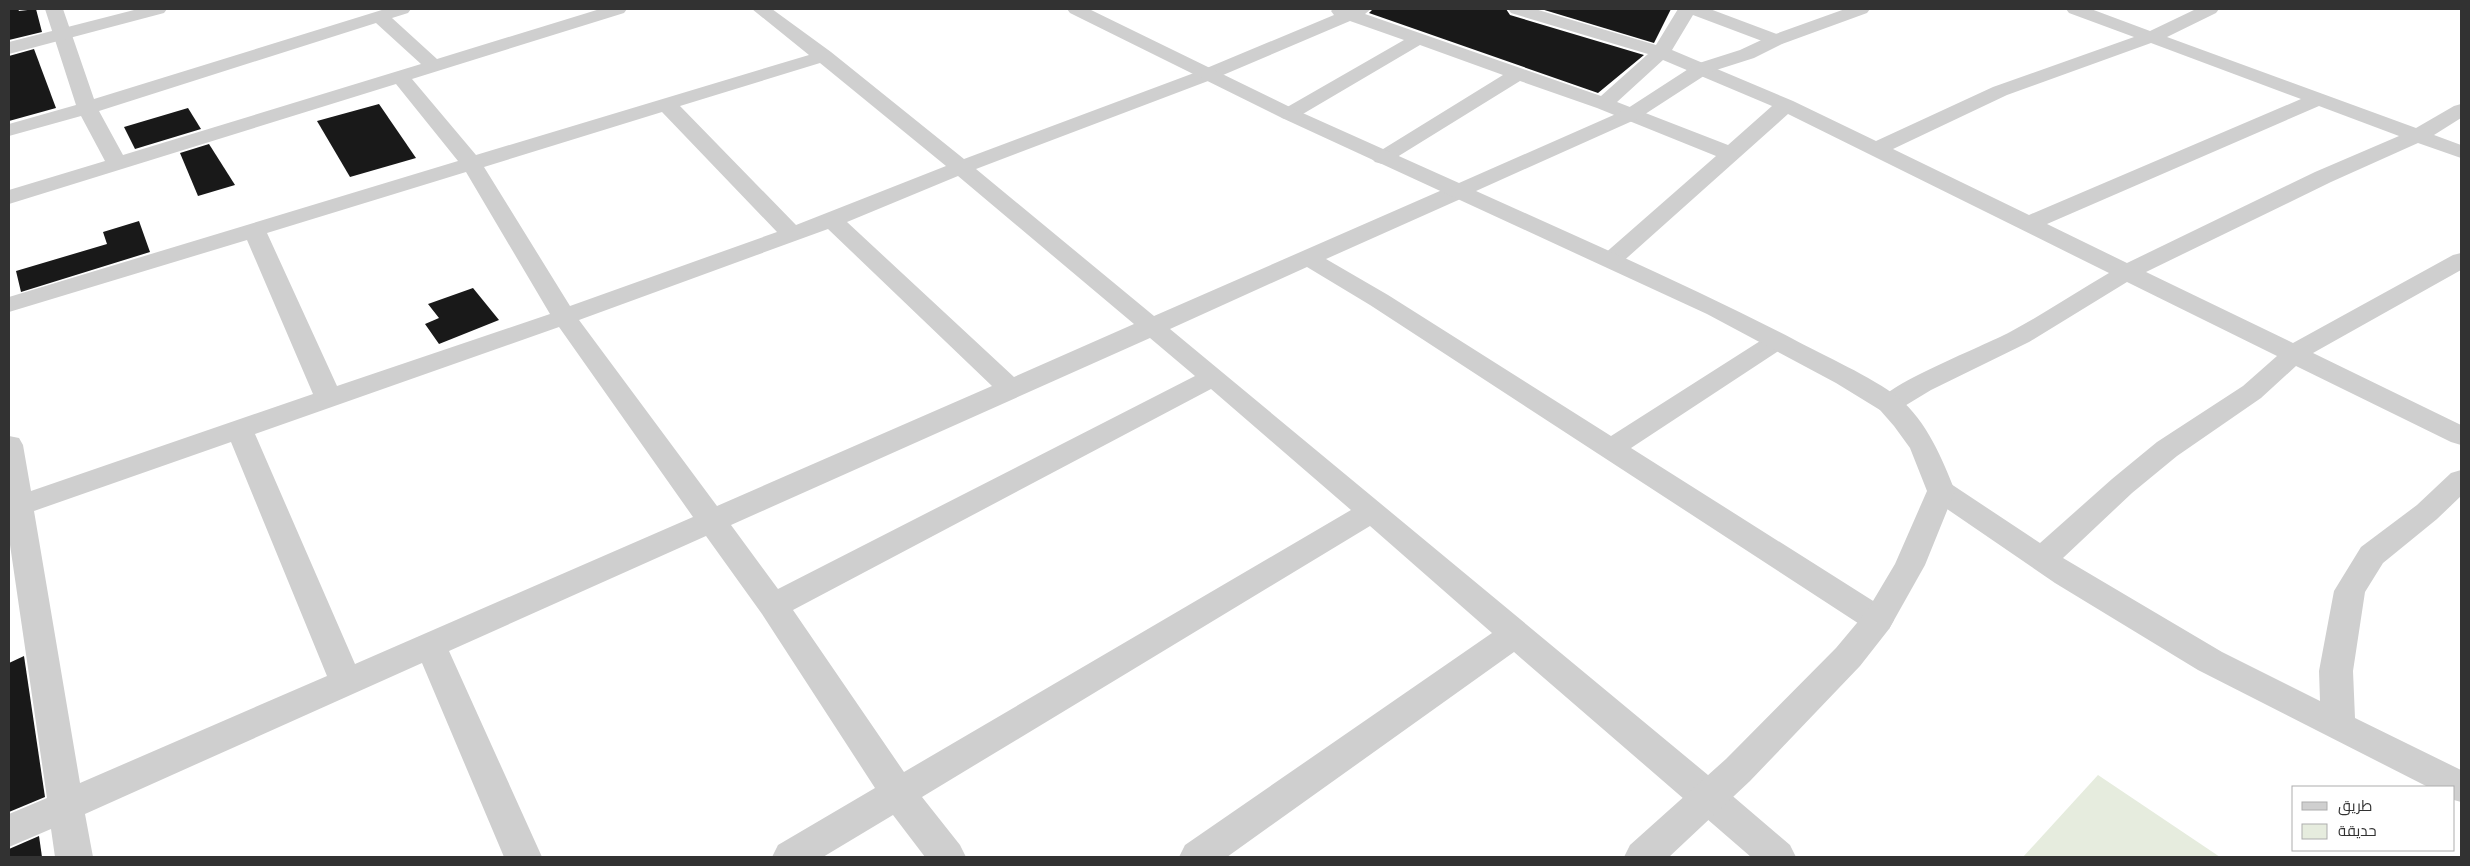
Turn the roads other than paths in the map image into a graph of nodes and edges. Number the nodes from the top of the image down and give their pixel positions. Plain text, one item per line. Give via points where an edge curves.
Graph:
1 (54, 9) edge
2 (158, 9) edge
3 (402, 9) edge
4 (618, 9) edge
5 (761, 9) edge
6 (1076, 9) edge
7 (1517, 9) edge
8 (1687, 9) edge
9 (1694, 9) edge
10 (1861, 9) edge
11 (2074, 9) edge
12 (2210, 9) edge
13 (1349, 11) edge
14 (589, 12) edge
15 (379, 16) junction
16 (62, 34) junction
17 (1420, 38) junction
18 (2150, 38) junction
19 (1776, 40) junction
20 (9, 48) edge
21 (1661, 52) junction
22 (824, 56) junction
23 (433, 65) junction
24 (1703, 68) junction
25 (1519, 72) junction
26 (1209, 74) junction
27 (399, 75) junction
28 (2318, 99) junction
29 (666, 104) junction
30 (1604, 104) junction
31 (1786, 105) junction
32 (88, 108) junction
33 (2461, 110) edge
34 (1289, 114) junction
35 (1632, 114) junction
36 (9, 130) edge
37 (2417, 136) junction
38 (1876, 149) junction
39 (2461, 152) edge
40 (1731, 154) junction
41 (1382, 158) junction
42 (117, 164) junction
43 (472, 164) junction
44 (962, 167) junction
45 (1457, 192) junction
46 (9, 197) edge
47 (832, 220) junction
48 (2028, 224) junction
49 (254, 230) junction
50 (792, 234) junction
51 (1308, 258) junction
52 (1611, 260) junction
53 (2461, 260) edge
54 (2128, 272) junction
55 (9, 305) edge
56 (564, 316) junction
57 (1152, 327) junction
58 (1777, 341) junction
59 (2295, 353) junction
60 (1214, 376) junction
61 (1011, 389) junction
62 (328, 397) junction
63 (1888, 404) junction
64 (239, 428) junction
65 (2461, 436) edge
66 (9, 445) edge
67 (1612, 448) junction
68 (2461, 480) edge
69 (1941, 491) junction
70 (14, 507) edge
71 (1372, 511) junction
72 (711, 522) junction
73 (2043, 558) junction
74 (773, 606) junction
75 (1878, 620) junction
76 (1515, 634) junction
77 (430, 645) junction
78 (346, 682) junction
79 (2338, 726) junction
80 (2461, 787) edge
81 (898, 793) junction
82 (1709, 796) junction
83 (65, 806) junction
84 (9, 831) edge
85 (74, 857) edge
86 (523, 857) edge
87 (791, 857) edge
88 (947, 857) edge
89 (1198, 857) edge
90 (1643, 857) edge
91 (1777, 857) edge

1 - 16 street
2 - 16 street
3 - 15 street
4 - 14 street
5 - 22 street
6 - 26 street
7 - 21 street
8 - 21 street
9 - 19 street
10 - 19 street
11 - 18 street
12 - 18 street
13 - 17 street
13 - 26 street
14 - 23 street
15 - 23 street
15 - 32 street
16 - 20 street
16 - 32 street
17 - 25 street
17 - 34 street
18 - 28 street
18 - 38 street via 2000,91
19 - 24 street via 1747,54
21 - 24 street
21 - 30 street
22 - 29 street
22 - 44 street
23 - 27 street
24 - 31 street
24 - 35 street
25 - 30 street
25 - 41 street
26 - 34 street
26 - 44 street
27 - 42 street
27 - 43 street
28 - 37 street
28 - 48 street
29 - 43 street
29 - 50 street
30 - 35 street
31 - 38 street
31 - 40 street
32 - 36 street
32 - 42 street
33 - 37 street
34 - 41 street
35 - 40 street
35 - 45 street
37 - 39 street
37 - 54 street via 2323,177
38 - 48 street
40 - 52 street
41 - 45 street
42 - 46 street
43 - 49 street
43 - 56 street
44 - 47 street
44 - 57 street
45 - 51 street
45 - 52 street
47 - 50 street
47 - 61 street
48 - 54 street
49 - 55 street
49 - 62 street
50 - 56 street
51 - 57 street
51 - 67 street
52 - 58 street
53 - 59 street
54 - 59 street
54 - 63 street via 2020,337
56 - 62 street
56 - 72 street
57 - 60 street
57 - 61 street
58 - 63 street
58 - 67 street
59 - 65 street
59 - 73 street via 2252,392 2167,449
60 - 71 street
60 - 74 street
61 - 72 street
62 - 64 street
63 - 69 street via 1924,447
64 - 70 street
64 - 78 street
66 - 70 street
67 - 75 street
68 - 79 street via 2428,512 2372,555 2350,591 2336,671
69 - 73 street
69 - 75 street via 1910,565
70 - 83 street
71 - 76 street
71 - 81 street
72 - 74 street
72 - 77 street
73 - 79 street via 2210,661
74 - 81 street
75 - 82 street via 1848,657
76 - 82 street
76 - 89 street
77 - 78 street
77 - 86 street
78 - 83 street
79 - 80 street
81 - 87 street
81 - 88 street
82 - 90 street
82 - 91 street
83 - 84 street
83 - 85 street

